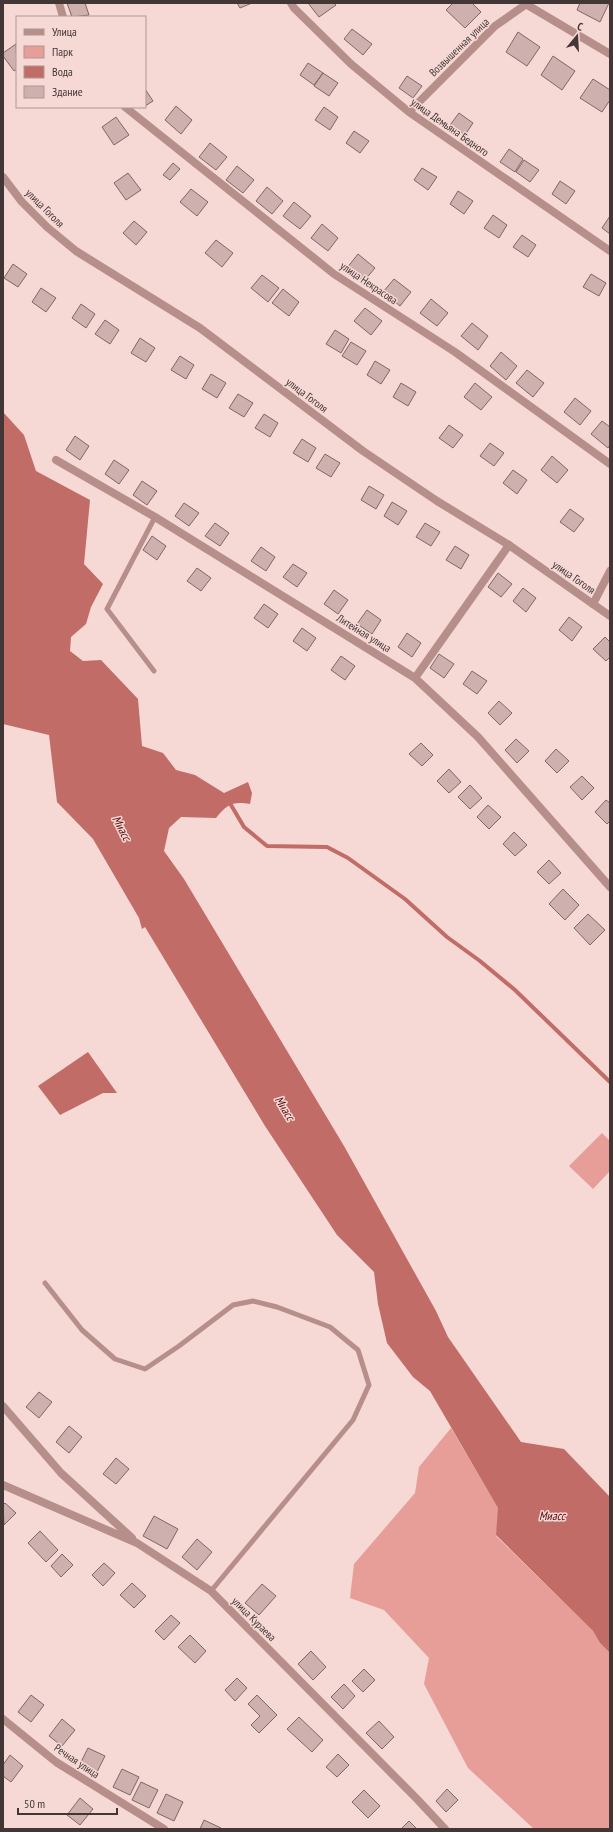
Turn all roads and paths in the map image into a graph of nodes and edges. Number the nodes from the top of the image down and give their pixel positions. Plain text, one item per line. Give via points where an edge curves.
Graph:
1 (59, 3) edge
2 (291, 3) edge
3 (526, 3) edge
4 (63, 16) edge
5 (610, 54) edge
6 (126, 108) edge
7 (408, 112) junction
8 (3, 177) edge
9 (610, 251) edge
10 (56, 460) dead end
11 (610, 464) edge
12 (156, 517) junction
13 (509, 545) junction
14 (610, 571) edge
15 (593, 604) junction
16 (610, 616) edge
17 (154, 671) dead end
18 (415, 678) junction
19 (610, 886) edge
20 (45, 1283) dead end
21 (3, 1406) edge
22 (3, 1486) edge
23 (137, 1543) junction
24 (211, 1591) junction
25 (3, 1719) edge
26 (164, 1829) edge
27 (445, 1829) edge

1 - 4 street
2 - 7 street, улица Демьяна Бедного via 351,64
3 - 5 street
3 - 7 street, Возвышенная улица via 495,26
6 - 11 street, улица Некрасова via 334,274 455,352
7 - 9 street, улица Демьяна Бедного
8 - 13 street, улица Гоголя via 22,202 76,251 200,328 363,451
10 - 12 street, Литейная улица
12 - 17 lane via 107,609
12 - 18 street, Литейная улица
13 - 15 street, улица Гоголя
13 - 18 street
14 - 15 street
15 - 16 street, улица Гоголя
18 - 19 street, Литейная улица via 478,737
20 - 24 lane via 82,1330 115,1359 145,1369 233,1305 253,1301 278,1307 330,1327 358,1350 370,1385 353,1420
21 - 23 street via 61,1473
22 - 23 street, улица Кураева
23 - 24 street, улица Кураева
24 - 27 street, улица Кураева
25 - 26 street, Речная улица via 56,1762

